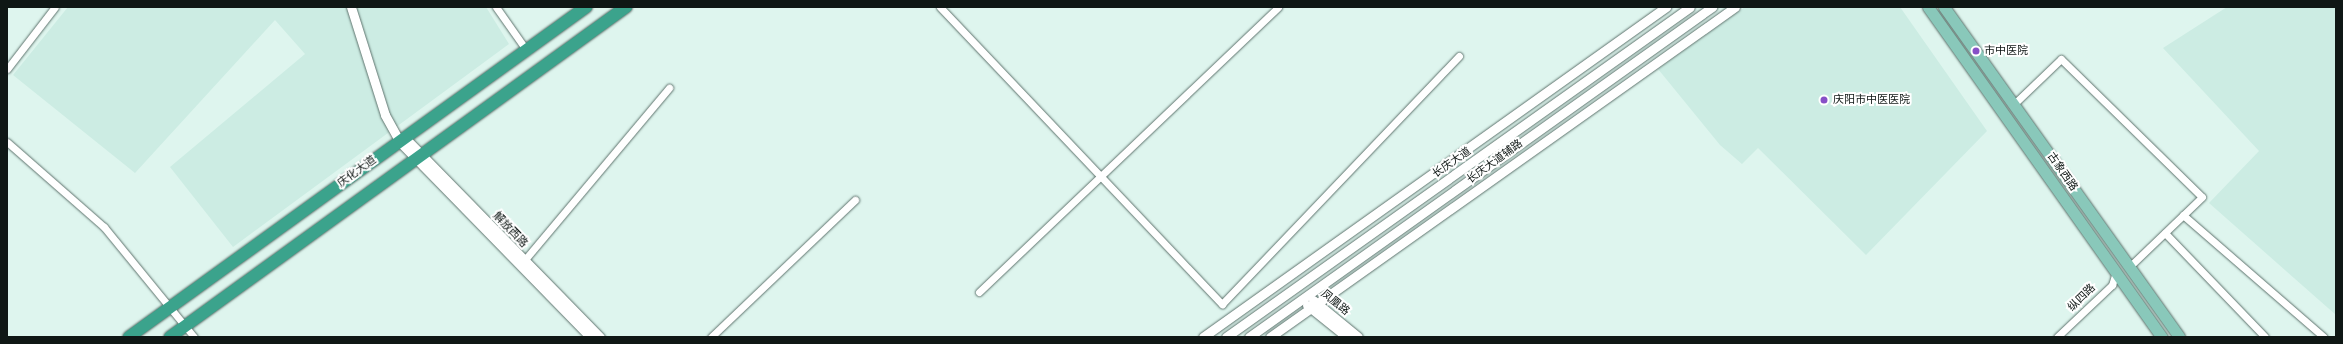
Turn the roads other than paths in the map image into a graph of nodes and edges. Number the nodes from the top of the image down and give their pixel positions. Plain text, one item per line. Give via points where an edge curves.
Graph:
1 (55, 7) edge
2 (351, 7) edge
3 (496, 7) edge
4 (586, 7) edge
5 (626, 7) edge
6 (940, 7) edge
7 (1278, 7) edge
8 (1666, 7) edge
9 (1690, 7) edge
10 (1712, 7) edge
11 (1735, 7) edge
12 (1928, 7) edge
13 (1944, 7) edge
14 (527, 51) junction
15 (1459, 56) dead end
16 (7, 69) edge
17 (670, 88) dead end
18 (2014, 104) junction
19 (402, 140) junction
20 (7, 142) edge
21 (419, 157) junction
22 (1100, 176) junction
23 (855, 200) dead end
24 (2183, 215) junction
25 (2165, 233) junction
26 (522, 264) junction
27 (2129, 267) junction
28 (2116, 272) junction
29 (2127, 288) junction
30 (1293, 289) junction
31 (979, 292) dead end
32 (1304, 298) junction
33 (1314, 306) junction
34 (170, 307) junction
35 (185, 326) junction
36 (129, 337) edge
37 (170, 337) edge
38 (194, 337) edge
39 (597, 337) edge
40 (711, 337) edge
41 (1203, 337) edge
42 (1226, 337) edge
43 (1249, 337) edge
44 (1270, 337) edge
45 (1347, 337) edge
46 (1358, 337) edge
47 (2058, 337) edge
48 (2064, 337) edge
49 (2162, 337) edge
50 (2179, 337) edge
51 (2266, 337) edge
52 (2324, 337) edge

1 - 16 street
2 - 19 street, 解放西路 via 385,115
3 - 14 street
4 - 14 highway, 庆化大道
5 - 21 highway
6 - 22 street
7 - 22 street
8 - 41 street
9 - 30 street, 长庆大道
10 - 32 street
11 - 33 street, 长庆大道辅路
12 - 28 main road, 古象西路
13 - 18 main road, 古象西路
14 - 19 highway, 庆化大道
15 - 22 street via 1222,304
17 - 26 street
18 - 24 street via 2061,59 2202,197
18 - 27 main road, 古象西路
19 - 21 street, 解放西路
19 - 34 highway, 庆化大道
20 - 34 street via 104,227
21 - 26 street, 解放西路
21 - 35 highway
22 - 31 street
23 - 40 street
24 - 25 street
24 - 52 street
25 - 27 street
25 - 51 street
26 - 39 street, 解放西路
27 - 50 main road, 古象西路
28 - 29 main road, 古象西路
28 - 47 street, 纵四路 via 2112,285
29 - 48 street, 纵四路 via 2114,288
29 - 49 main road, 古象西路
30 - 32 street, 凤凰路
30 - 42 street, 长庆大道
32 - 33 street, 凤凰路
32 - 43 street
33 - 44 street, 长庆大道辅路
33 - 45 street, 凤凰路
33 - 46 street, 凤凰路
34 - 35 street
34 - 36 highway, 庆化大道
35 - 37 highway
35 - 38 street

